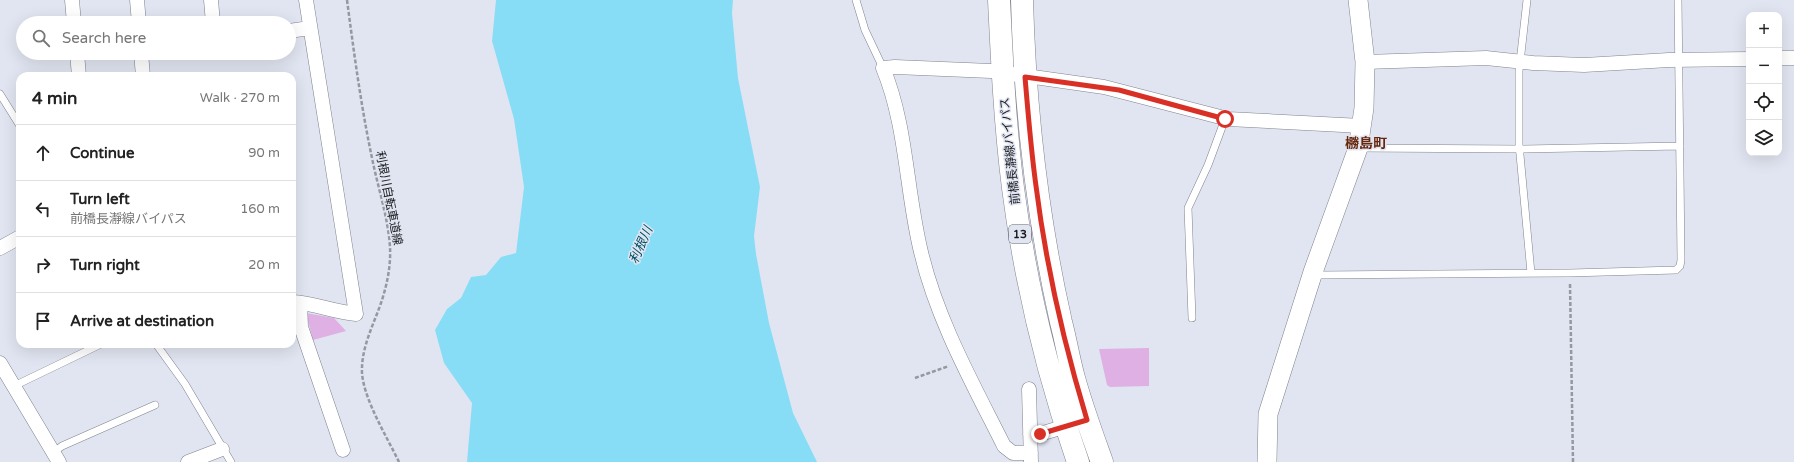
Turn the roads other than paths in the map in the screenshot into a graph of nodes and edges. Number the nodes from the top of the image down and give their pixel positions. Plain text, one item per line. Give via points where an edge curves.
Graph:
1 (72, 0) edge
2 (137, 0) edge
3 (211, 0) edge
4 (306, 0) edge
5 (856, 0) edge
6 (1000, 0) edge
7 (1022, 0) edge
8 (1358, 0) edge
9 (1527, 0) edge
10 (1678, 0) edge
11 (73, 16) edge
12 (138, 16) edge
13 (212, 16) edge
14 (310, 28) junction
15 (296, 29) edge
16 (1782, 58) edge
17 (1794, 58) edge
18 (1746, 59) edge
19 (78, 60) edge
20 (142, 60) edge
21 (1679, 60) junction
22 (1520, 61) junction
23 (1365, 62) junction
24 (883, 68) junction
25 (79, 72) edge
26 (143, 72) edge
27 (1002, 73) junction
28 (1025, 77) junction
29 (0, 94) edge
30 (1225, 119) junction
31 (16, 120) edge
32 (1362, 126) junction
33 (1680, 146) junction
34 (1358, 148) junction
35 (1520, 149) junction
36 (16, 239) edge
37 (0, 248) edge
38 (1313, 272) junction
39 (1531, 274) junction
40 (296, 302) edge
41 (1192, 318) dead end
42 (93, 348) edge
43 (159, 348) edge
44 (0, 363) edge
45 (14, 386) junction
46 (1029, 389) dead end
47 (155, 405) dead end
48 (1087, 420) junction
49 (1065, 426) junction
50 (1030, 434) junction
51 (222, 449) junction
52 (343, 450) dead end
53 (56, 457) edge
54 (1031, 457) edge
55 (188, 462) edge
56 (230, 462) edge
57 (1078, 462) edge
58 (1102, 462) edge
59 (1267, 462) edge

1 - 11 street
2 - 12 street
3 - 13 street
4 - 14 street
5 - 24 lane
6 - 27 main road, 前橋長瀞線バイパス / 13
7 - 28 main road, 前橋長瀞線バイパス / 13
8 - 23 street
9 - 22 lane
10 - 21 lane
14 - 15 street
14 - 40 street via 356,314
16 - 17 street
18 - 21 street
19 - 25 street
20 - 26 street
21 - 22 street via 1584,65
21 - 33 lane
22 - 23 street via 1467,58
22 - 35 lane
23 - 32 street
24 - 27 street
24 - 54 street via 896,102 920,251 942,316 1004,446 1013,453
27 - 28 street
27 - 49 main road, 前橋長瀞線バイパス / 13 via 1021,235 1031,290
28 - 30 street via 1111,89
28 - 48 main road, 前橋長瀞線バイパス / 13 via 1032,160 1043,232 1054,292
29 - 31 lane
30 - 32 street
30 - 41 lane via 1188,208
32 - 34 street
33 - 35 lane
33 - 39 lane via 1681,260 1676,270
34 - 35 lane
34 - 38 street
35 - 39 lane
36 - 37 street
38 - 39 lane via 1321,275
38 - 59 street via 1268,414
40 - 52 street via 301,327
42 - 45 lane
43 - 51 lane via 184,384
44 - 45 street
45 - 53 street
46 - 50 street
47 - 53 lane via 62,446
48 - 49 street
48 - 58 main road, 前橋長瀞線バイパス / 13
49 - 50 street via 1040,434
49 - 57 main road, 前橋長瀞線バイパス / 13
50 - 54 street
51 - 55 street
51 - 56 lane

